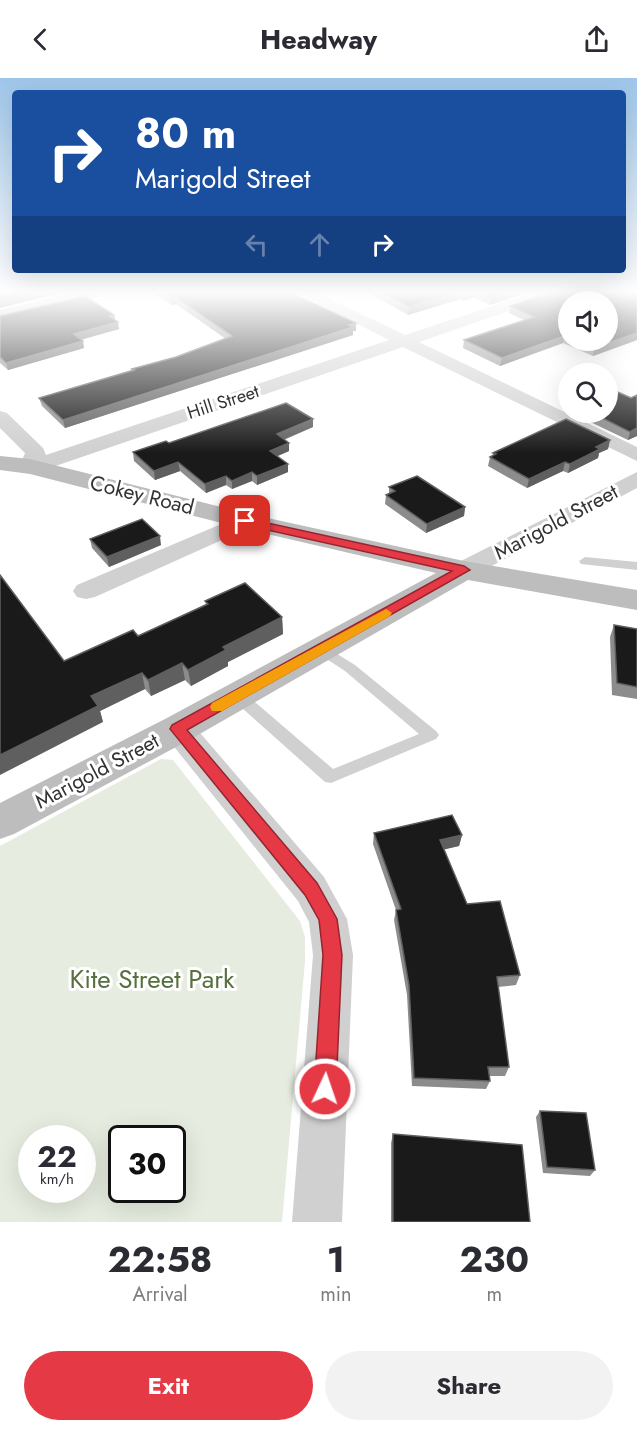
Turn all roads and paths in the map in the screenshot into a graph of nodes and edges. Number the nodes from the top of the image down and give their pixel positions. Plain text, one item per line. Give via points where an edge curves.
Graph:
1 (391, 346) edge
2 (413, 346) edge
3 (0, 417) edge
4 (637, 455) edge
5 (0, 464) edge
6 (30, 467) junction
7 (0, 477) edge
8 (637, 479) edge
9 (245, 521) junction
10 (585, 561) dead end
11 (637, 566) edge
12 (464, 570) junction
13 (86, 591) dead end
14 (637, 600) edge
15 (321, 649) junction
16 (237, 696) junction
17 (177, 729) junction
18 (0, 822) edge
19 (317, 1222) edge

1 - 6 street, Hill Street
2 - 4 street
3 - 6 street via 36,452
5 - 6 street, Cokey Road
6 - 7 street, Hill Street
6 - 9 street, Cokey Road
8 - 12 street, Marigold Street
9 - 12 street, Cokey Road
9 - 13 street
10 - 11 lane
12 - 14 street, Cokey Road
12 - 15 street, Marigold Street
15 - 16 street, Marigold Street
15 - 16 lane via 431,735 331,777
16 - 17 street, Marigold Street
17 - 18 street, Marigold Street
17 - 19 street via 311,889 328,919 333,955

